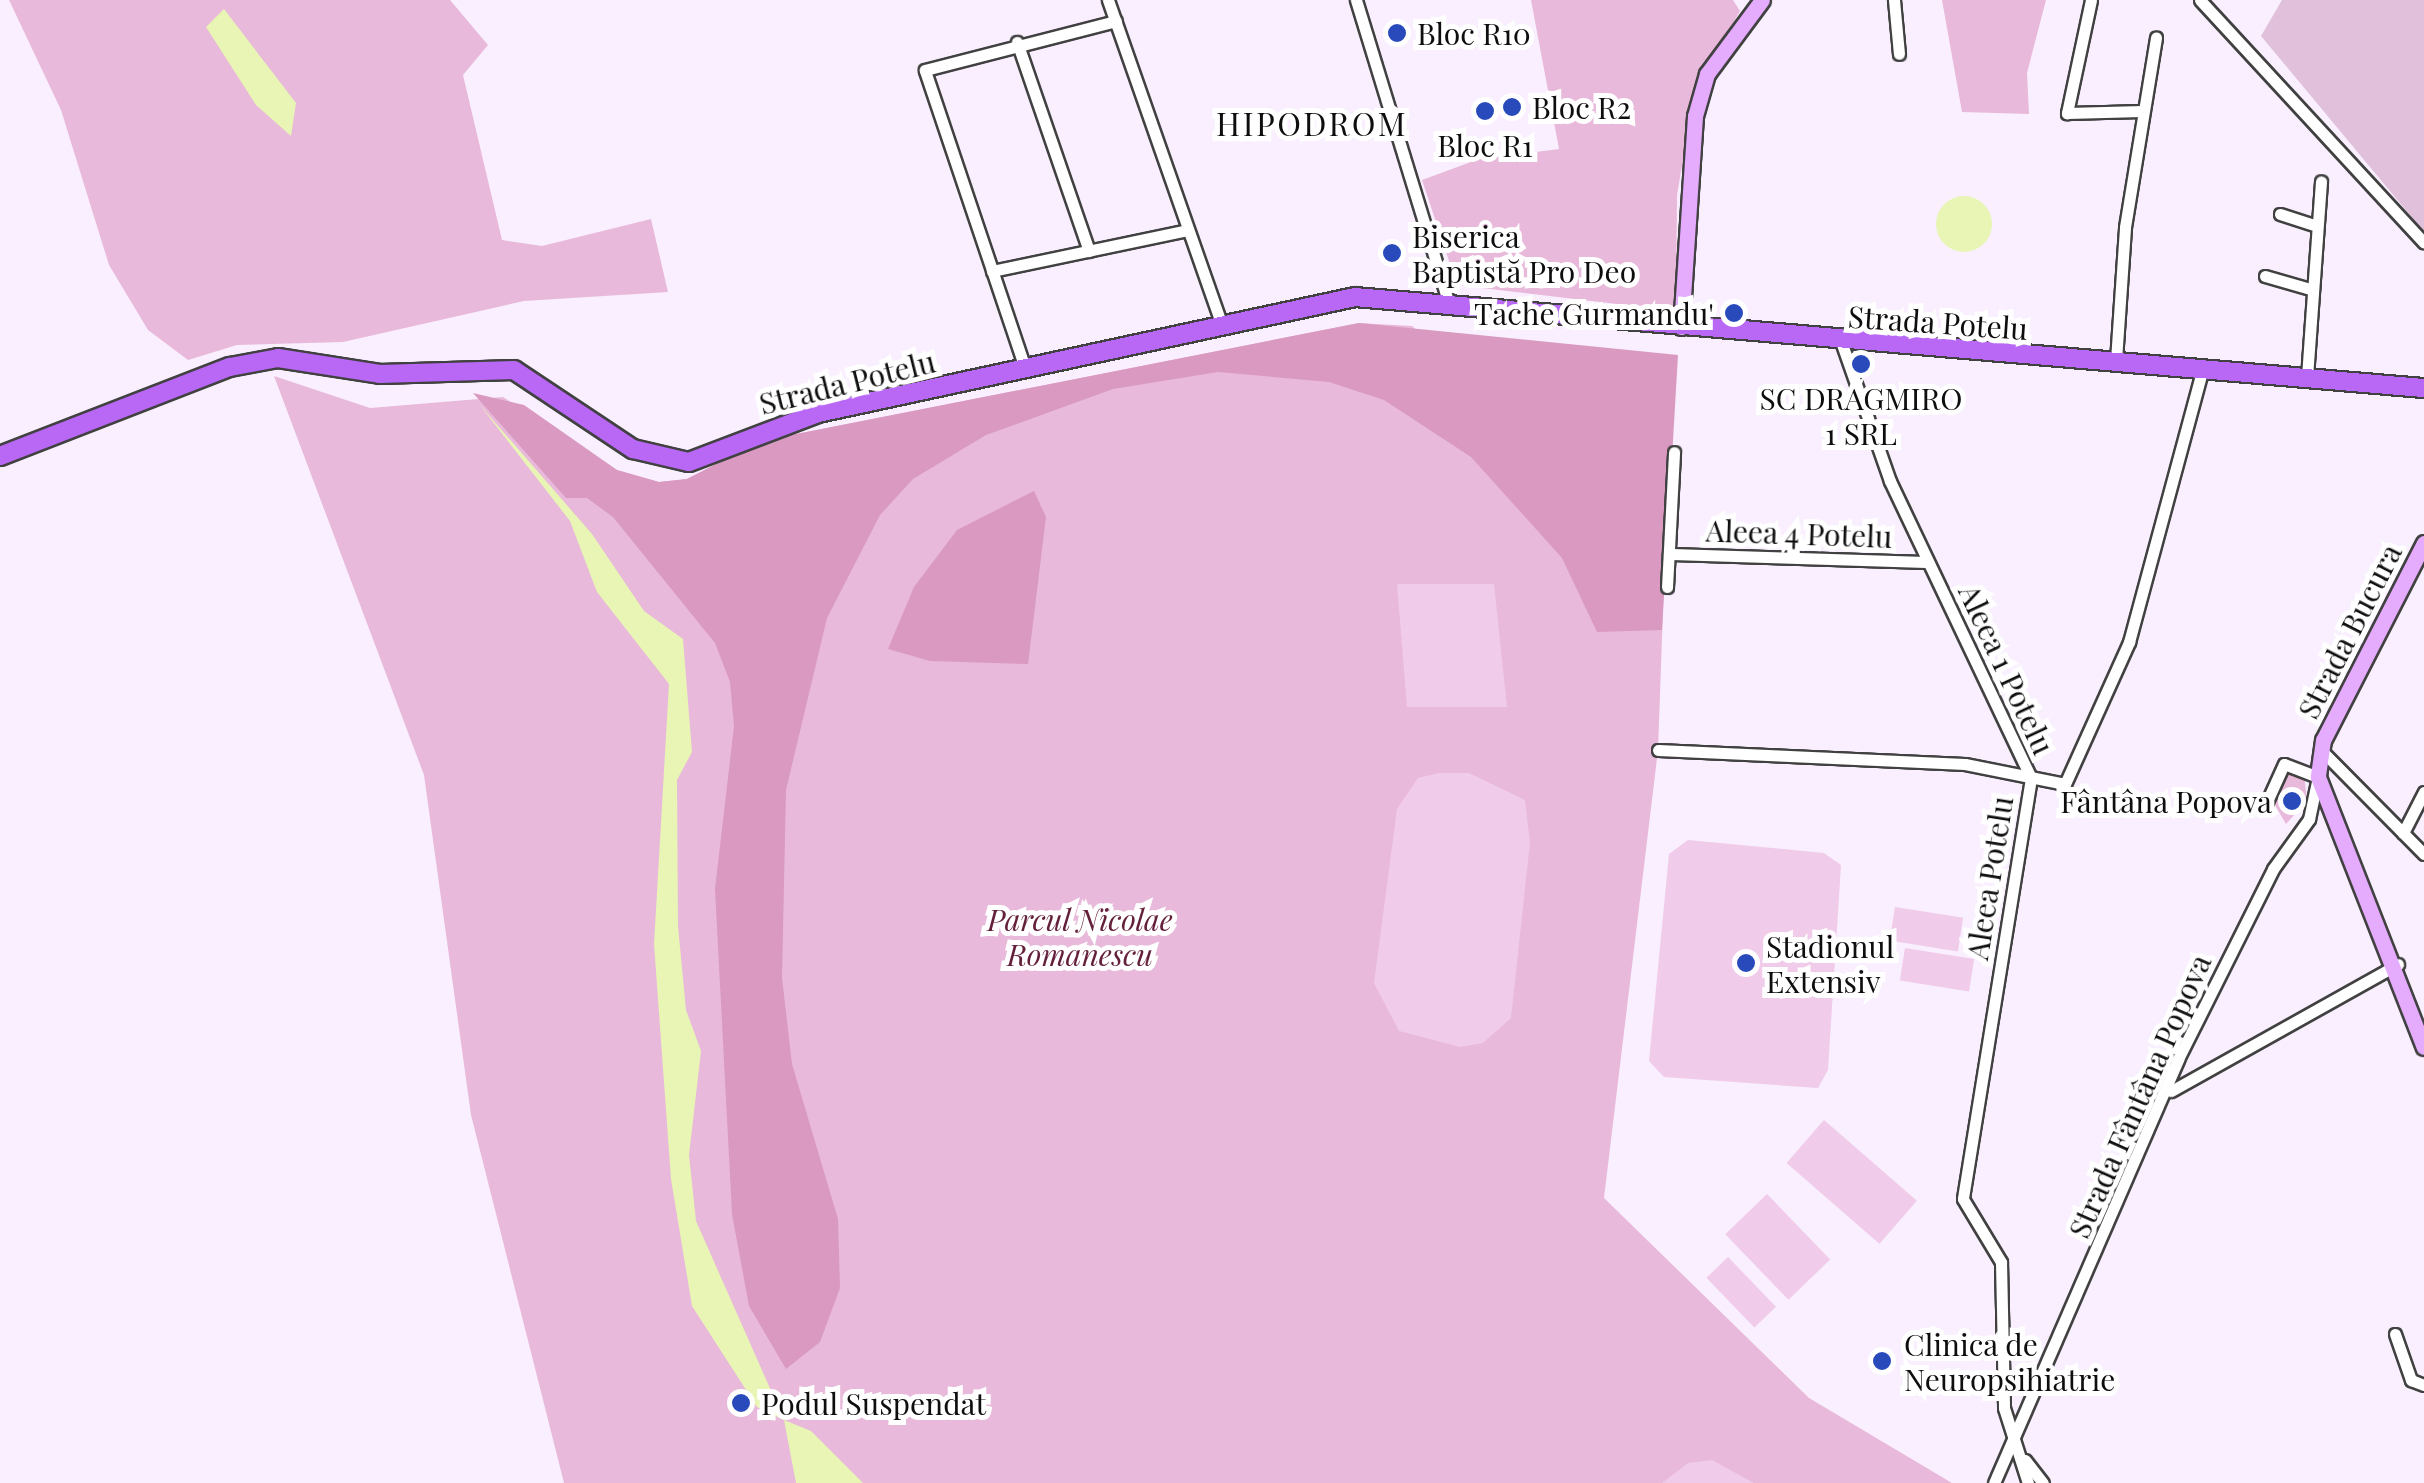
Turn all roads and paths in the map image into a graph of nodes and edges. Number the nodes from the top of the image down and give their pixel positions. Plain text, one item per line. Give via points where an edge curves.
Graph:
1 (1108, 0) edge
2 (1356, 0) edge
3 (1739, 0) edge
4 (1762, 0) edge
5 (1894, 0) edge
6 (2091, 0) edge
7 (2200, 0) edge
8 (1749, 14) junction
9 (1116, 21) junction
10 (2156, 38) dead end
11 (1017, 42) junction
12 (1899, 54) dead end
13 (2142, 111) junction
14 (2321, 182) dead end
15 (2280, 214) dead end
16 (2317, 226) junction
17 (1188, 230) junction
18 (2424, 243) edge
19 (1089, 251) junction
20 (992, 272) junction
21 (2266, 276) dead end
22 (2310, 289) junction
23 (1449, 304) junction
24 (1222, 322) junction
25 (1680, 326) junction
26 (1842, 344) junction
27 (2116, 360) junction
28 (1024, 365) junction
29 (2202, 368) junction
30 (2307, 377) junction
31 (2424, 388) edge
32 (1674, 452) dead end
33 (0, 456) edge
34 (2424, 543) edge
35 (1668, 554) junction
36 (1928, 562) junction
37 (1668, 587) dead end
38 (1658, 750) dead end
39 (2322, 751) junction
40 (2318, 777) junction
41 (2031, 778) junction
42 (2424, 792) edge
43 (2264, 808) dead end
44 (2403, 833) junction
45 (2424, 854) edge
46 (2398, 964) junction
47 (2424, 1048) edge
48 (2171, 1092) junction
49 (2396, 1334) dead end
50 (2424, 1385) edge
51 (2015, 1444) junction
52 (1994, 1483) edge
53 (2028, 1483) edge
54 (2043, 1483) edge

1 - 9 street
2 - 23 street
3 - 8 street
4 - 8 street
5 - 12 street
6 - 13 street via 2067,113
7 - 18 street
8 - 25 street via 1707,74 1695,116
9 - 11 street
9 - 17 street
10 - 13 street
11 - 19 street
11 - 20 street via 938,60 923,79
13 - 27 street
14 - 16 street
15 - 16 street
16 - 22 street
17 - 19 street
17 - 24 street
19 - 20 street
20 - 28 street
21 - 22 street
22 - 30 street
23 - 24 main road, Strada Potelu via 1355,297
23 - 25 main road, Strada Potelu
24 - 28 main road, Strada Potelu
25 - 26 main road, Strada Potelu
26 - 27 main road, Strada Potelu
26 - 36 street, Aleea 1 Potelu
27 - 29 main road, Strada Potelu
28 - 33 main road, Strada Potelu via 767,426 689,462 633,449 514,370 428,373 252,360
29 - 30 main road, Strada Potelu
29 - 41 street, Aleea Potelu via 2129,642 2094,732 2065,784
30 - 31 main road, Strada Potelu
32 - 35 street
34 - 39 street, Strada Bucura
35 - 36 street, Aleea 4 Potelu
35 - 37 street
36 - 41 street, Aleea 1 Potelu
38 - 41 street, Aleea 1 Potelu via 1965,764
39 - 40 street, Strada Bucura
39 - 44 street
40 - 43 street via 2284,764
40 - 46 street
40 - 48 street, Strada Fântâna Popova via 2308,819 2273,868 2178,1059
41 - 51 street, Aleea Potelu via 1963,1199 2002,1262 2004,1408
42 - 44 street
44 - 45 street
46 - 47 street
46 - 48 street
48 - 51 street, Strada Fântâna Popova
49 - 50 street via 2411,1380
51 - 52 street, Strada Fântâna Popova
51 - 53 street
51 - 54 street

